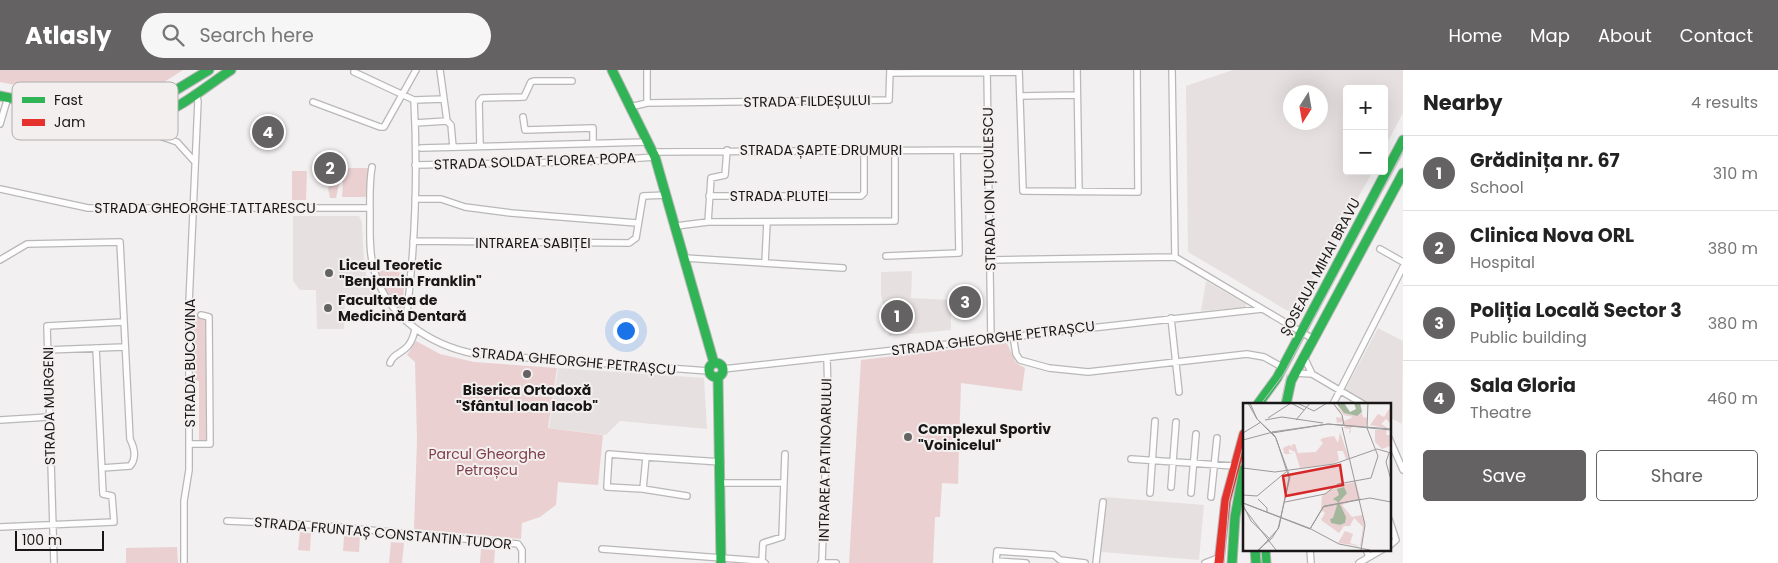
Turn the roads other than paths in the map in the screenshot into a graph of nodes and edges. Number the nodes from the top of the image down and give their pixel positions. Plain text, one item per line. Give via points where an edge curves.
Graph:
1 (209, 70) edge
2 (231, 70) edge
3 (416, 70) edge
4 (440, 70) edge
5 (612, 70) edge
6 (647, 70) edge
7 (1077, 70) edge
8 (1137, 70) edge
9 (1172, 70) edge
10 (987, 71) edge
11 (1019, 71) edge
12 (354, 72) dead end
13 (890, 72) edge
14 (572, 81) dead end
15 (178, 89) edge
16 (195, 93) junction
17 (402, 94) junction
18 (1077, 95) junction
19 (4, 96) edge
20 (1020, 96) junction
21 (444, 99) junction
22 (414, 100) junction
23 (314, 102) dead end
24 (178, 103) edge
25 (647, 103) junction
26 (630, 107) junction
27 (523, 117) dead end
28 (447, 121) junction
29 (415, 123) junction
30 (0, 124) edge
31 (172, 140) edge
32 (1403, 140) edge
33 (593, 142) junction
34 (648, 142) junction
35 (480, 146) junction
36 (453, 147) junction
37 (421, 148) dead end
38 (727, 150) junction
39 (864, 150) junction
40 (895, 150) junction
41 (957, 150) junction
42 (988, 150) junction
43 (654, 154) junction
44 (195, 162) junction
45 (416, 165) junction
46 (372, 167) dead end
47 (1403, 173) edge
48 (0, 189) edge
49 (1079, 192) junction
50 (667, 195) junction
51 (709, 196) junction
52 (415, 199) junction
53 (192, 207) junction
54 (370, 208) junction
55 (708, 222) junction
56 (767, 222) junction
57 (638, 223) junction
58 (676, 226) junction
59 (413, 241) junction
60 (1380, 249) dead end
61 (886, 256) dead end
62 (2, 257) edge
63 (1175, 257) junction
64 (685, 258) junction
65 (990, 260) junction
66 (1403, 262) edge
67 (765, 263) junction
68 (1403, 267) edge
69 (843, 268) dead end
70 (1262, 309) junction
71 (201, 315) dead end
72 (1171, 318) junction
73 (406, 321) junction
74 (123, 322) junction
75 (415, 329) junction
76 (1300, 332) junction
77 (1013, 336) junction
78 (991, 339) junction
79 (1314, 339) junction
80 (124, 347) junction
81 (96, 348) junction
82 (48, 350) junction
83 (1304, 357) junction
84 (827, 358) junction
85 (1176, 362) junction
86 (390, 363) dead end
87 (712, 367) junction
88 (1282, 367) junction
89 (720, 373) junction
90 (1312, 374) junction
91 (1293, 377) junction
92 (1276, 378) junction
93 (1340, 390) junction
94 (1179, 392) dead end
95 (1259, 403) edge
96 (1265, 403) edge
97 (1280, 403) edge
98 (1286, 403) edge
99 (1334, 403) edge
100 (1361, 403) edge
101 (49, 418) junction
102 (0, 420) edge
103 (1155, 421) dead end
104 (1176, 422) dead end
105 (1196, 434) dead end
106 (1243, 437) edge
107 (1217, 438) dead end
108 (1390, 440) edge
109 (189, 444) junction
110 (786, 454) dead end
111 (646, 457) junction
112 (1400, 457) edge
113 (1131, 459) dead end
114 (1152, 460) junction
115 (721, 462) junction
116 (1173, 462) junction
117 (1193, 463) junction
118 (1214, 464) junction
119 (1234, 466) junction
120 (102, 468) junction
121 (1403, 470) edge
122 (1243, 474) edge
123 (784, 483) junction
124 (721, 484) junction
125 (1171, 487) dead end
126 (643, 489) junction
127 (1191, 492) dead end
128 (1150, 493) dead end
129 (687, 496) dead end
130 (1211, 497) dead end
131 (1103, 502) dead end
132 (227, 521) dead end
133 (1390, 522) edge
134 (52, 525) junction
135 (0, 527) edge
136 (1390, 545) edge
137 (602, 549) dead end
138 (1255, 550) edge
139 (1265, 550) edge
140 (1310, 550) edge
141 (1366, 550) edge
142 (1381, 550) edge
143 (1369, 557) junction
144 (721, 560) edge
145 (1058, 561) edge
146 (1219, 561) edge
147 (763, 562) edge
148 (822, 562) edge
149 (1001, 562) edge
150 (54, 563) edge
151 (184, 563) edge
152 (522, 563) edge
153 (836, 563) edge
154 (1022, 563) edge
155 (1026, 563) edge
156 (1085, 563) edge
157 (1096, 563) edge
158 (1205, 563) edge
159 (1232, 563) edge
160 (1256, 563) edge
161 (1266, 563) edge
162 (1311, 563) edge
163 (1358, 563) edge

1 - 15 main road
2 - 16 main road
3 - 17 street
4 - 21 street
5 - 26 main road
6 - 25 street
7 - 18 street
8 - 49 street via 1138,192
9 - 63 street
10 - 11 street, STRADA FILDEȘULUI
10 - 13 street, STRADA FILDEȘULUI
10 - 42 street, STRADA ION ȚUCULESCU
11 - 20 street
12 - 17 street
13 - 25 street, STRADA FILDEȘULUI via 889,100
14 - 35 street via 534,81 524,97 482,98 479,102
16 - 24 main road
16 - 44 street, STRADA BUCOVINA via 198,101
17 - 22 street
17 - 23 street via 384,127
18 - 20 street
18 - 49 street
19 - 30 street
20 - 49 street via 1023,191
21 - 22 street
21 - 28 street
22 - 29 street
25 - 26 street, STRADA FILDEȘULUI
26 - 34 main road
27 - 33 street via 525,130 593,128
28 - 29 street
28 - 36 street
29 - 45 street
31 - 44 street
32 - 76 main road, ȘOSEAUA MIHAI BRAVU
33 - 34 street
33 - 35 street
34 - 43 main road
35 - 36 street
36 - 37 street
38 - 39 street, STRADA ȘAPTE DRUMURI
38 - 43 street, STRADA ȘAPTE DRUMURI
38 - 51 street, STRADA PLUTEI via 726,174 711,178
39 - 40 street, STRADA ȘAPTE DRUMURI
39 - 51 street, STRADA PLUTEI via 864,193 861,196
40 - 41 street, STRADA ȘAPTE DRUMURI
40 - 56 street via 896,221
41 - 42 street, STRADA ȘAPTE DRUMURI
41 - 61 street via 959,254
42 - 65 street, STRADA ION ȚUCULESCU
43 - 45 street, STRADA SOLDAT FLOREA POPA via 582,162
43 - 50 main road
44 - 53 street, STRADA BUCOVINA
45 - 52 street
46 - 54 street
47 - 79 main road, ȘOSEAUA MIHAI BRAVU
48 - 53 street, STRADA GHEORGHE TATTARESCU via 88,208
50 - 57 street via 644,195
50 - 58 main road
51 - 55 street
52 - 57 street via 441,198 465,207
52 - 59 street
53 - 54 street, STRADA GHEORGHE TATTARESCU
53 - 109 street, STRADA BUCOVINA
54 - 73 street, STRADA GHEORGHE PETRAȘCU via 370,246 376,278 387,299
55 - 56 street
55 - 58 street
56 - 67 street
57 - 59 street, INTRAREA SABIȚEI via 636,238 629,242
58 - 64 main road
59 - 73 street
60 - 66 street
62 - 74 street via 27,244 120,242
63 - 65 street
63 - 70 street
64 - 67 street
64 - 87 main road
65 - 78 street, STRADA ION ȚUCULESCU
67 - 69 street
68 - 93 street
70 - 72 street, STRADA GHEORGHE PETRAȘCU
70 - 76 street
71 - 109 street via 209,317 210,444
72 - 77 street, STRADA GHEORGHE PETRAȘCU
72 - 85 street
73 - 75 street, STRADA GHEORGHE PETRAȘCU
74 - 80 street
74 - 82 street, STRADA MURGENI via 47,326
75 - 86 street via 409,347 391,358
75 - 87 street, STRADA GHEORGHE PETRAȘCU via 442,345 475,354
76 - 79 street
76 - 88 main road, ȘOSEAUA MIHAI BRAVU
77 - 78 street, STRADA GHEORGHE PETRAȘCU
77 - 85 street via 1020,360 1078,372
78 - 84 street, STRADA GHEORGHE PETRAȘCU
79 - 83 main road, ȘOSEAUA MIHAI BRAVU
80 - 81 street
80 - 120 street via 134,460 131,466
81 - 82 street
81 - 120 street
82 - 101 street, STRADA MURGENI
83 - 90 street
83 - 91 main road, ȘOSEAUA MIHAI BRAVU
84 - 89 street, STRADA GHEORGHE PETRAȘCU
84 - 148 street, INTRAREA PATINOARULUI
85 - 88 street via 1247,354 1264,357
85 - 94 street
87 - 89 main road via 719,364
88 - 92 main road, ȘOSEAUA MIHAI BRAVU
89 - 115 main road
90 - 91 street
90 - 93 street
91 - 97 main road
91 - 98 main road, ȘOSEAUA MIHAI BRAVU
92 - 95 main road, ȘOSEAUA MIHAI BRAVU
92 - 96 main road
93 - 99 street
93 - 100 street
101 - 102 street
101 - 134 street, STRADA MURGENI
103 - 114 street
104 - 116 street
105 - 117 street
106 - 119 main road
107 - 118 street
108 - 112 street
109 - 151 street, STRADA BUCOVINA via 189,481 184,495
110 - 123 street
111 - 115 street
111 - 126 street
111 - 126 street via 609,454 606,484 607,487
112 - 121 street
113 - 114 street
114 - 116 street
114 - 128 street
115 - 124 main road
116 - 117 street
116 - 125 street
117 - 118 street
117 - 127 street
118 - 119 street
118 - 130 street
119 - 146 main road via 1226,500
120 - 134 street via 103,494 112,496 114,522
122 - 159 main road via 1235,517
123 - 124 street
123 - 147 street via 782,536 763,543
124 - 144 main road
126 - 129 street
131 - 157 street
132 - 152 street, STRADA FRUNTAȘ CONSTANTIN TUDOR via 316,525 518,544 522,550
133 - 136 street via 1396,540
134 - 135 street
134 - 150 street, STRADA MURGENI
137 - 144 street
138 - 160 main road
139 - 161 main road
140 - 162 street
141 - 143 street
142 - 143 street
143 - 163 street
144 - 147 street
145 - 149 street via 1054,556 996,551 996,561
145 - 156 street
146 - 158 street
148 - 153 street
149 - 154 street
154 - 155 street

